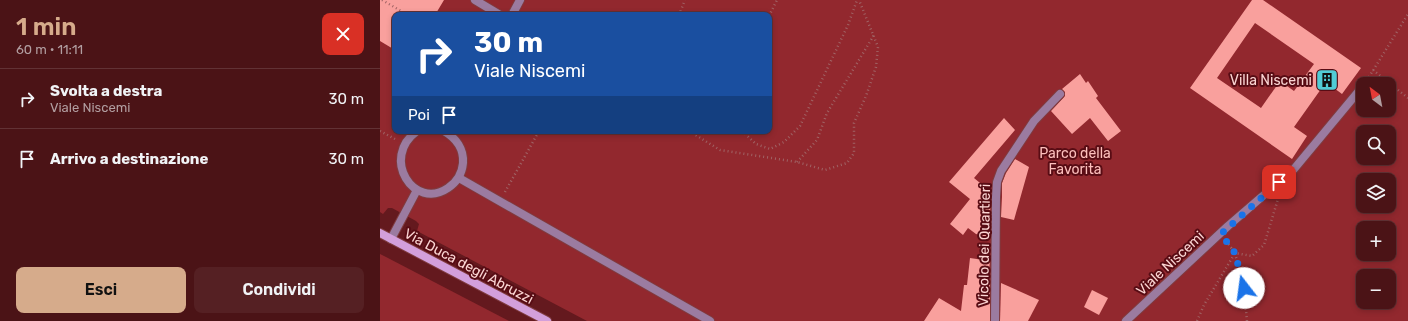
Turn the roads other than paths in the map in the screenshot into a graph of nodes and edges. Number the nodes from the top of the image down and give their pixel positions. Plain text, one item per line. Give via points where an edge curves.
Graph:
1 (475, 0) edge
2 (520, 0) edge
3 (495, 12) edge
4 (514, 12) edge
5 (1356, 93) edge
6 (1060, 94) dead end
7 (412, 134) edge
8 (449, 134) edge
9 (458, 178) junction
10 (417, 190) junction
11 (380, 233) edge
12 (391, 239) junction
13 (547, 321) edge
14 (710, 321) edge
15 (995, 321) edge
16 (1126, 321) edge

1 - 3 street
2 - 4 street
5 - 16 street, Viale Niscemi via 1294,169
6 - 15 street, Vicolo dei Quartieri via 1034,121 1001,171 996,197
7 - 10 street via 403,143 398,161 399,170 406,182
8 - 9 street via 457,142 464,157 463,168
9 - 10 street via 452,185 435,193
9 - 14 street
10 - 12 street
11 - 12 street, Via Duca degli Abruzzi
12 - 13 street, Via Duca degli Abruzzi

